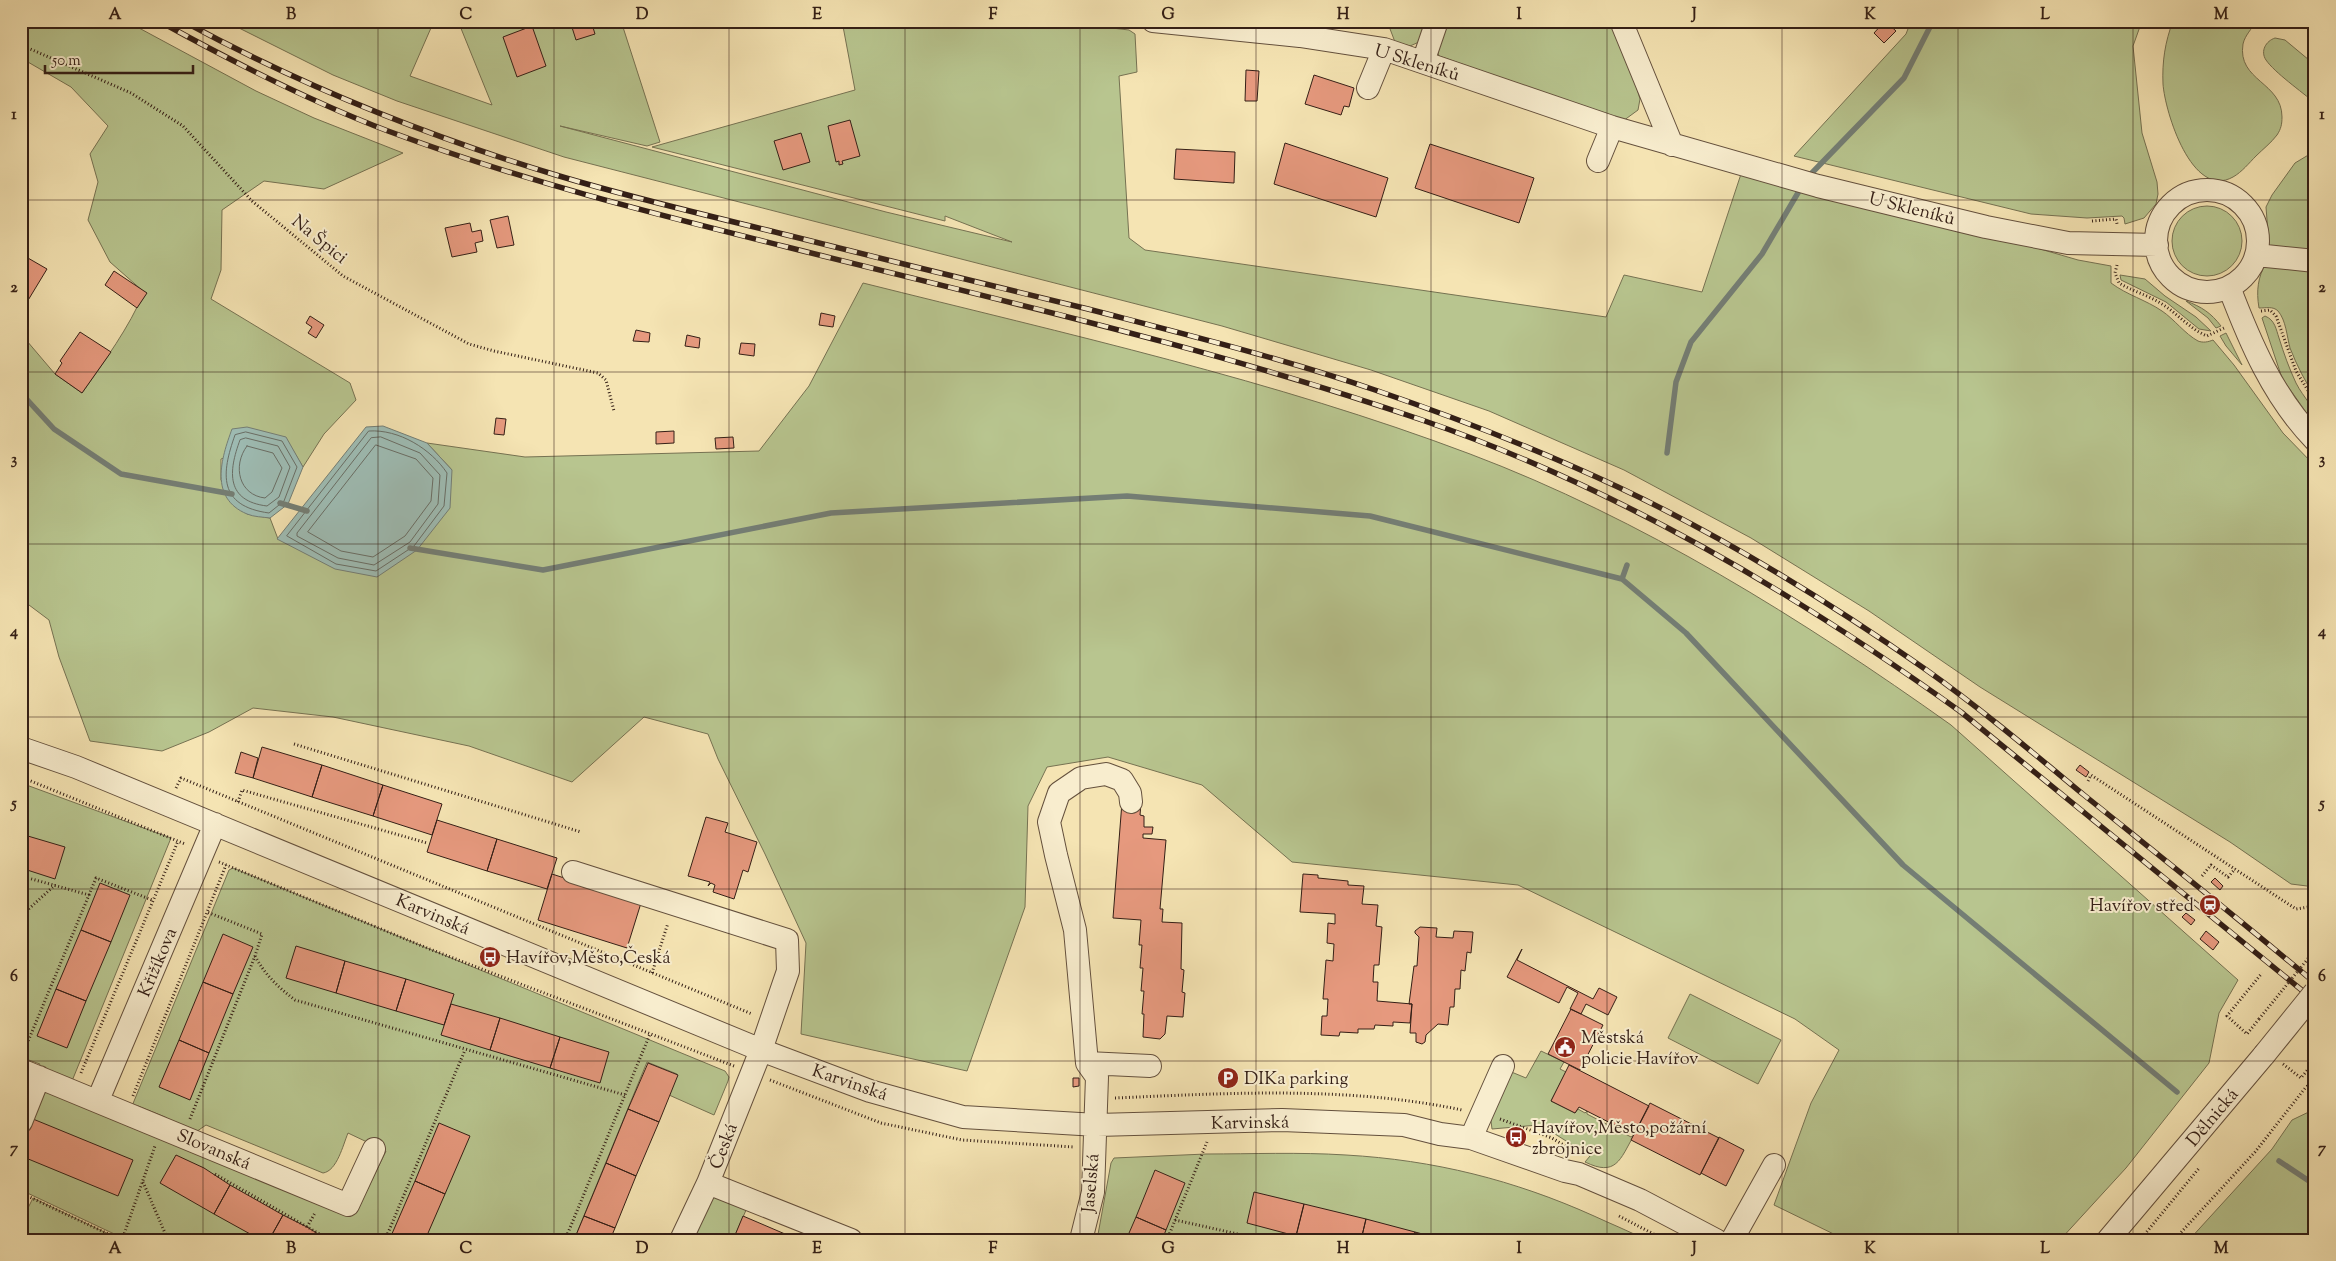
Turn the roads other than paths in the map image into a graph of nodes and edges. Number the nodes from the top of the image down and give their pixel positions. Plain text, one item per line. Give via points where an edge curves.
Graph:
1 (1153, 21) edge
2 (1437, 21) edge
3 (1621, 21) edge
4 (1384, 49) junction
5 (1423, 62) junction
6 (1368, 88) dead end
7 (1612, 127) junction
8 (1672, 145) junction
9 (1598, 161) dead end
10 (2156, 245) junction
11 (2256, 255) junction
12 (2315, 261) edge
13 (2229, 287) junction
14 (2315, 440) edge
15 (21, 748) edge
16 (1131, 802) dead end
17 (215, 824) junction
18 (573, 872) dead end
19 (2315, 992) edge
20 (761, 1050) junction
21 (1087, 1063) junction
22 (1150, 1066) dead end
23 (1503, 1066) dead end
24 (30, 1074) edge
25 (98, 1100) junction
26 (21, 1122) edge
27 (1095, 1136) junction
28 (1471, 1138) junction
29 (374, 1149) dead end
30 (1774, 1165) dead end
31 (708, 1183) junction
32 (681, 1240) edge
33 (851, 1240) edge
34 (1081, 1240) edge
35 (1716, 1240) edge
36 (1732, 1240) edge
37 (2108, 1240) edge

1 - 4 street, U Skleníků via 1300,36
2 - 5 street
3 - 8 street
4 - 5 street, U Skleníků
4 - 6 street
5 - 7 street, U Skleníků
7 - 8 street, U Skleníků
7 - 9 street
8 - 10 street, U Skleníků via 1818,186 2068,243
10 - 11 street via 2160,222 2166,211 2184,196 2208,190 2231,196 2251,214 2258,241
10 - 13 street via 2163,265 2176,281 2188,288 2202,292
11 - 12 street
11 - 13 street via 2251,268
13 - 14 street via 2256,354 2279,394
15 - 17 street, Karvinská
16 - 21 street, Jaselská via 1122,780 1106,774 1081,778 1059,794 1049,822 1075,930
17 - 20 street, Karvinská
17 - 25 street, Křižíkova
18 - 20 street, Česká via 786,940 788,971
19 - 37 street, Dělnická, bridge via 2274,1059
20 - 27 street, Karvinská via 870,1091 963,1117
20 - 31 street, Česká
21 - 22 street
21 - 27 street, Jaselská via 1097,1077
23 - 28 street
24 - 25 street, Slovanská
24 - 26 street
25 - 29 street, Slovanská via 348,1205
27 - 28 street, Karvinská via 1282,1120 1404,1125
27 - 34 street, Jaselská via 1093,1192
28 - 35 street, Karvinská via 1579,1174 1640,1200
30 - 36 street
31 - 32 street, Česká
31 - 33 street

